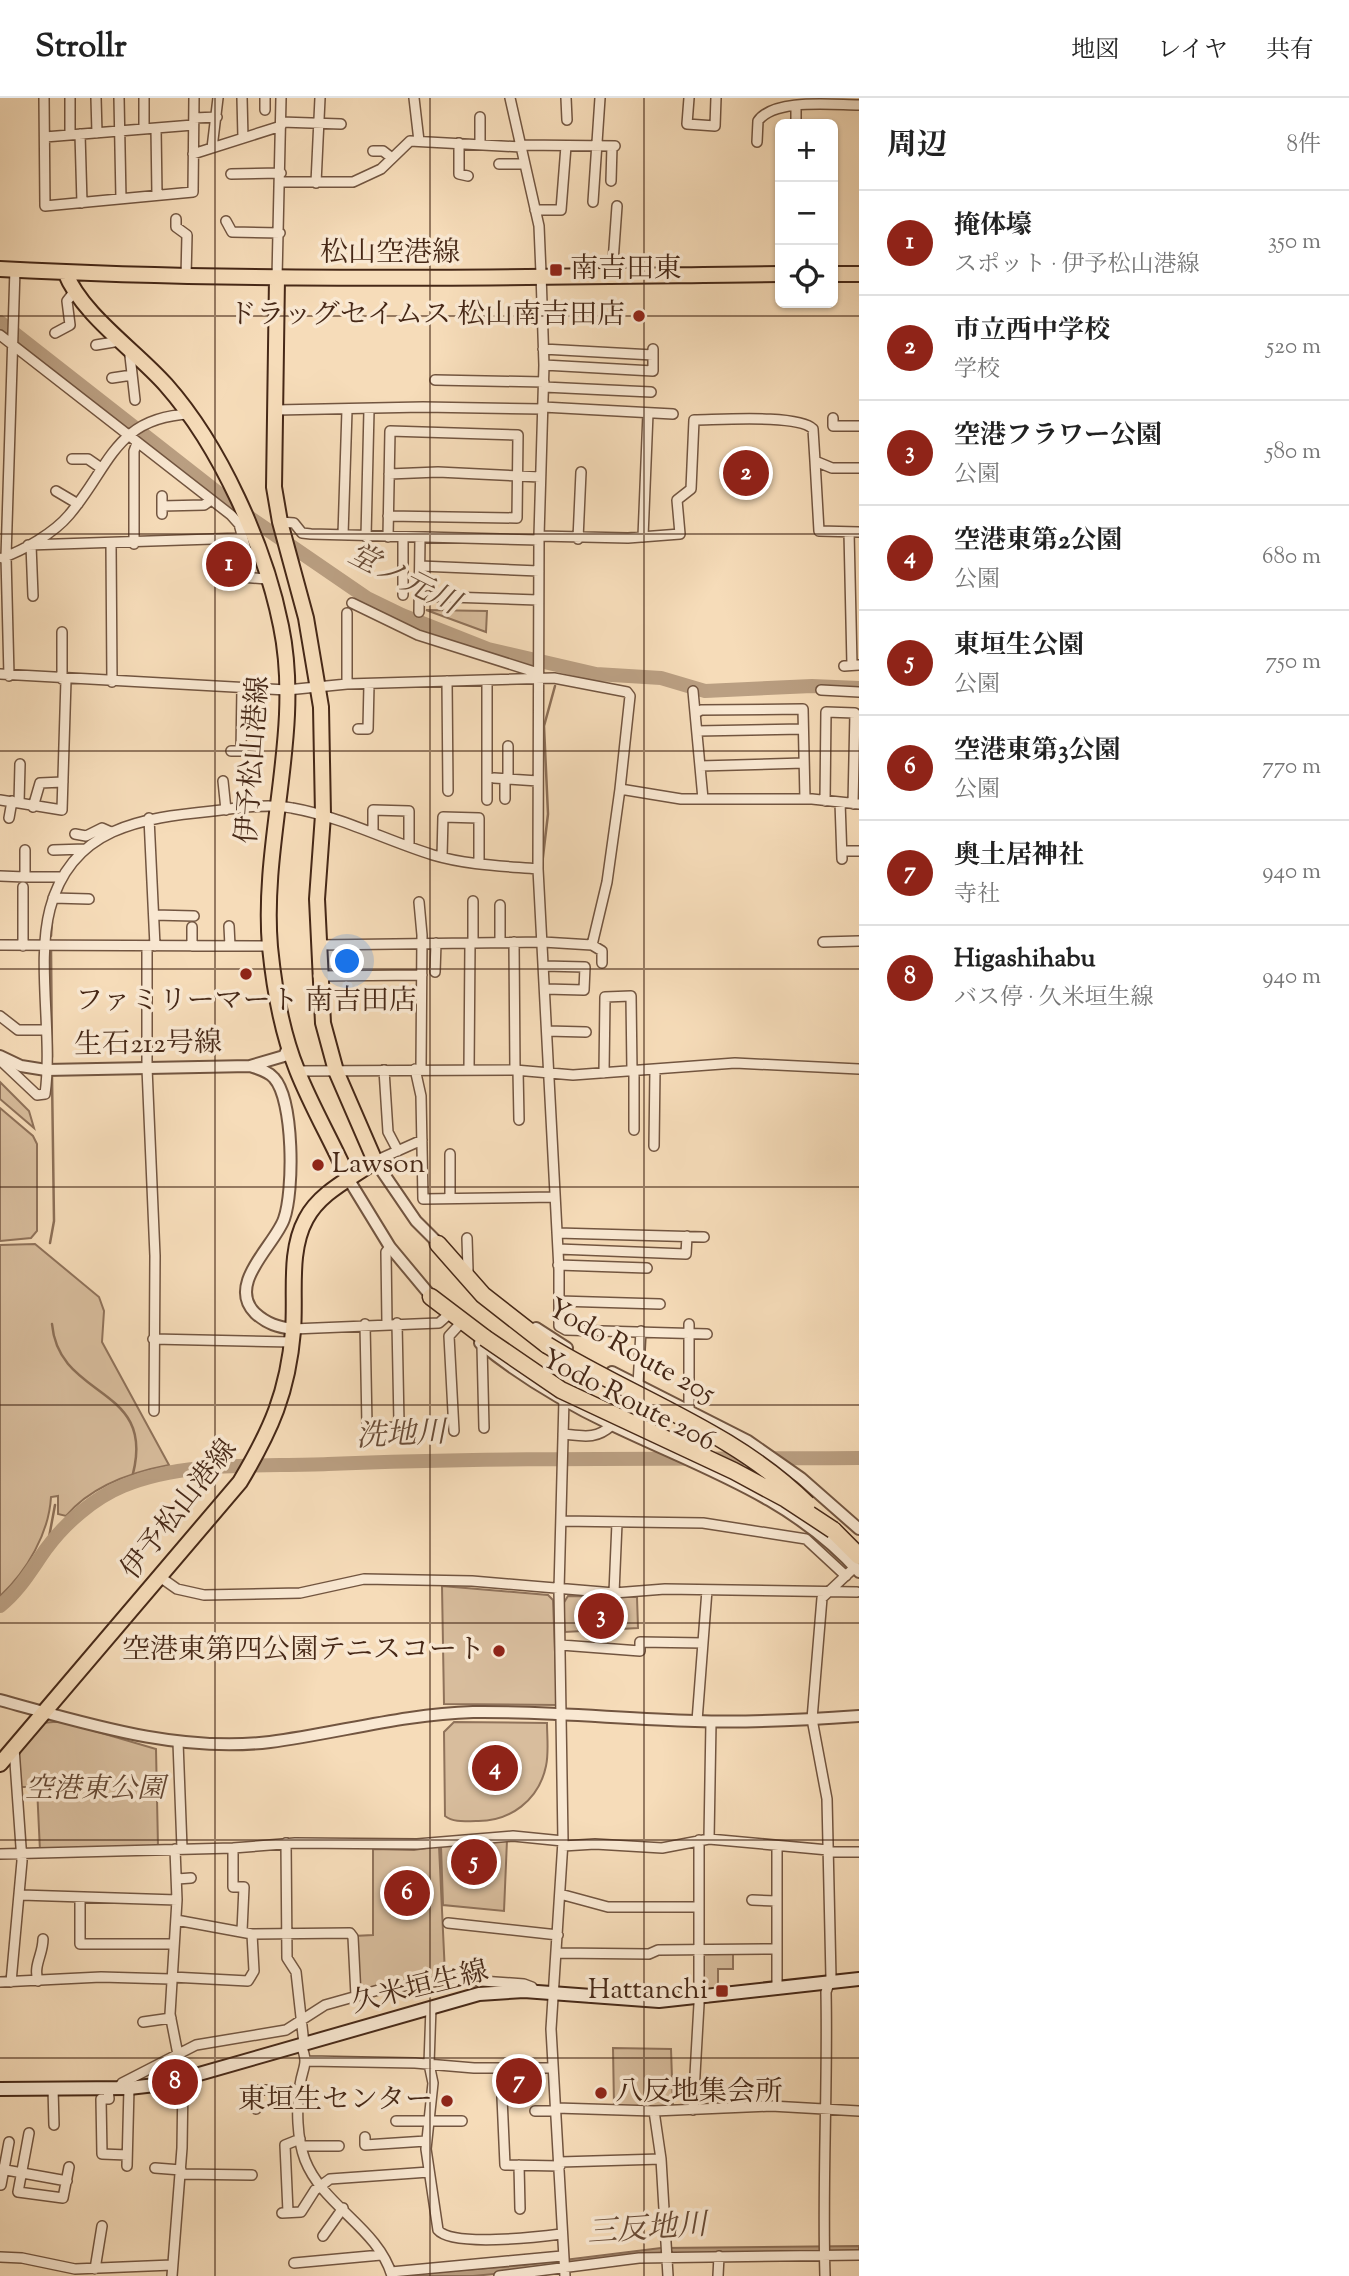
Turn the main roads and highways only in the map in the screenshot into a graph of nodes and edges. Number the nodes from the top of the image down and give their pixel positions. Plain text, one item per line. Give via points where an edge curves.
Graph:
1 (7, 269) edge
2 (65, 272) junction
3 (838, 274) edge
4 (859, 274) edge
5 (775, 275) edge
6 (277, 278) junction
7 (349, 1180) junction
8 (438, 1244) road end
9 (431, 1297) road end
10 (832, 1530) junction
11 (858, 1564) edge
12 (0, 1764) edge
13 (859, 1979) edge
14 (0, 2089) edge

1 - 2 main road, 松山空港線
2 - 6 main road, 松山空港線
2 - 7 main road, 伊予松山港線 via 74,292 190,414 231,484 267,579 281,626 287,690 273,844 270,946 297,1071
3 - 4 main road
5 - 6 main road, 松山空港線
6 - 7 main road, 伊予松山港線 via 274,487 318,686 323,815 318,976 323,1023 336,1071 375,1161
7 - 12 main road, 伊予松山港線 via 325,1195 305,1219 296,1249 293,1336 284,1396 257,1454 160,1577
8 - 10 highway, bridge via 482,1295 547,1345 696,1425 757,1464 795,1492
9 - 10 highway, bridge via 484,1342 561,1390 734,1471
10 - 11 highway
13 - 14 main road, 久米垣生線 via 698,1998 480,1994 183,2080 119,2088

